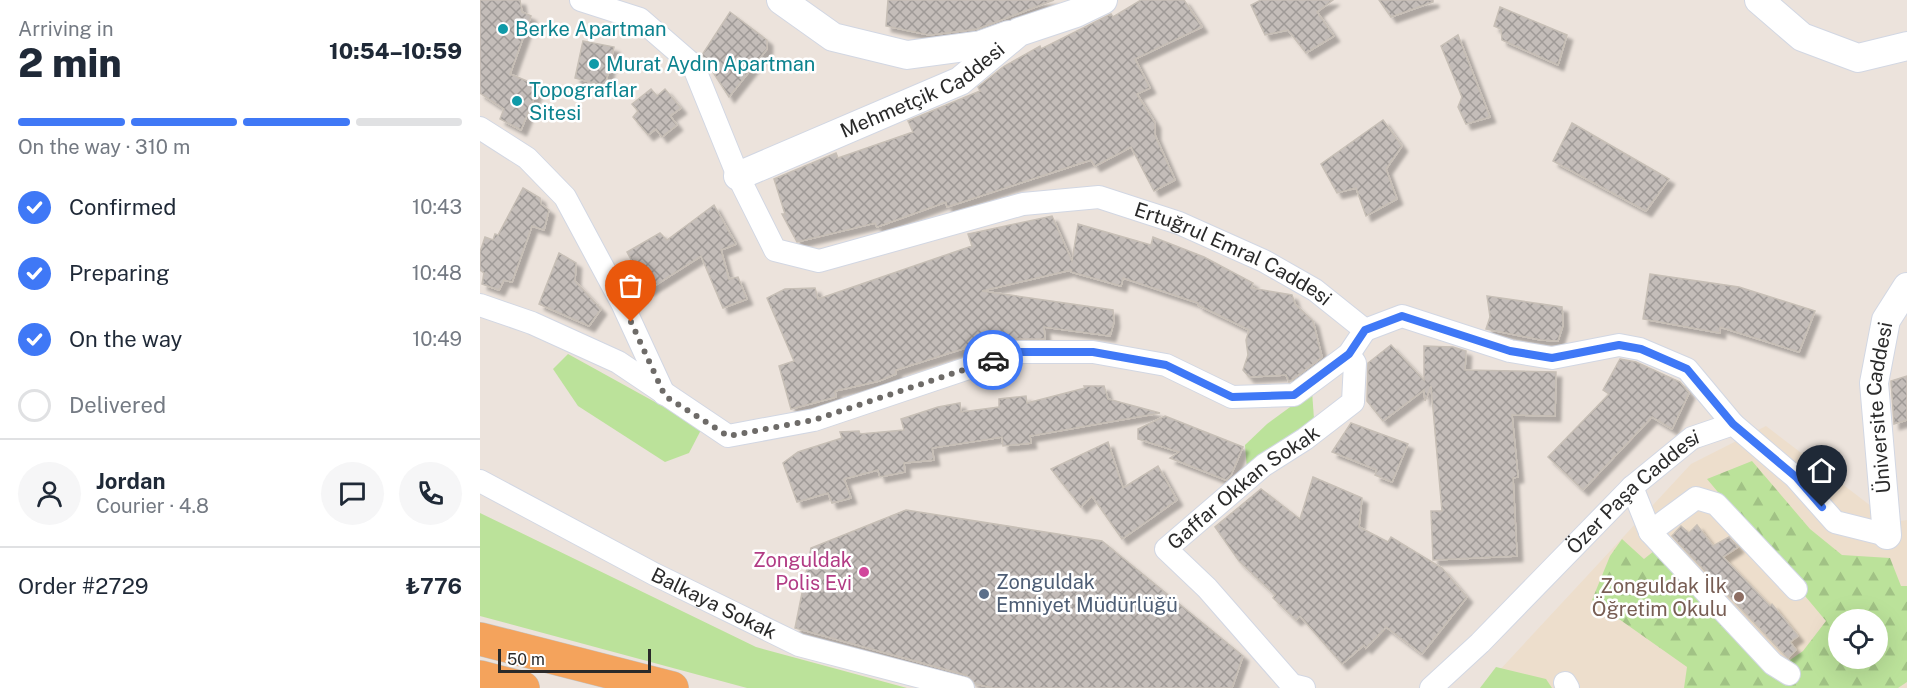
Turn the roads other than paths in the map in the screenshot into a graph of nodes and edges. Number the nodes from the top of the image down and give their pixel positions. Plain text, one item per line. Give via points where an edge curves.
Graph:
1 (581, 0) edge
2 (782, 0) edge
3 (1103, 0) edge
4 (1760, 0) edge
5 (1019, 32) junction
6 (1907, 46) edge
7 (480, 128) edge
8 (738, 176) junction
9 (1907, 287) edge
10 (480, 304) edge
11 (1365, 330) junction
12 (1349, 354) junction
13 (665, 396) junction
14 (1733, 424) junction
15 (480, 481) edge
16 (1632, 487) junction
17 (1650, 532) junction
18 (1887, 535) joint
19 (1796, 590) dead end
20 (480, 639) edge
21 (1789, 674) dead end
22 (480, 676) edge
23 (523, 688) edge
24 (672, 688) edge
25 (963, 688) edge
26 (1304, 688) edge
27 (1431, 688) edge

1 - 8 street, Ertuğrul Emral Caddesi via 640,19 693,65
2 - 5 street via 832,37 907,55 981,45
3 - 5 street, Mehmetçik Caddesi
4 - 6 street via 1802,37 1858,57
5 - 8 street, Mehmetçik Caddesi via 960,81
7 - 13 street via 527,158 565,197 622,303
8 - 11 street, Ertuğrul Emral Caddesi via 775,250 819,261 1023,204 1099,197 1179,223 1264,261 1316,290
9 - 18 street, Üniversite Caddesi via 1886,320 1874,383
10 - 13 street via 618,362
11 - 12 street
11 - 14 street via 1402,316 1510,351 1552,358 1619,345 1641,349 1687,369
12 - 13 street via 1294,395 1232,397 1166,365 1093,352 1016,352 814,420 728,436
12 - 26 street, Gaffar Okkan Sokak via 1355,363 1353,402 1264,465 1166,549 1207,588 1292,685
14 - 16 street, Özer Paşa Caddesi via 1692,438
14 - 18 street via 1796,477 1835,522
15 - 25 street, Balkaya Sokak via 654,574 799,645
16 - 17 street
16 - 27 street, Özer Paşa Caddesi
17 - 19 street via 1696,498 1716,504
17 - 21 street via 1773,664
20 - 24 highway
22 - 23 highway

